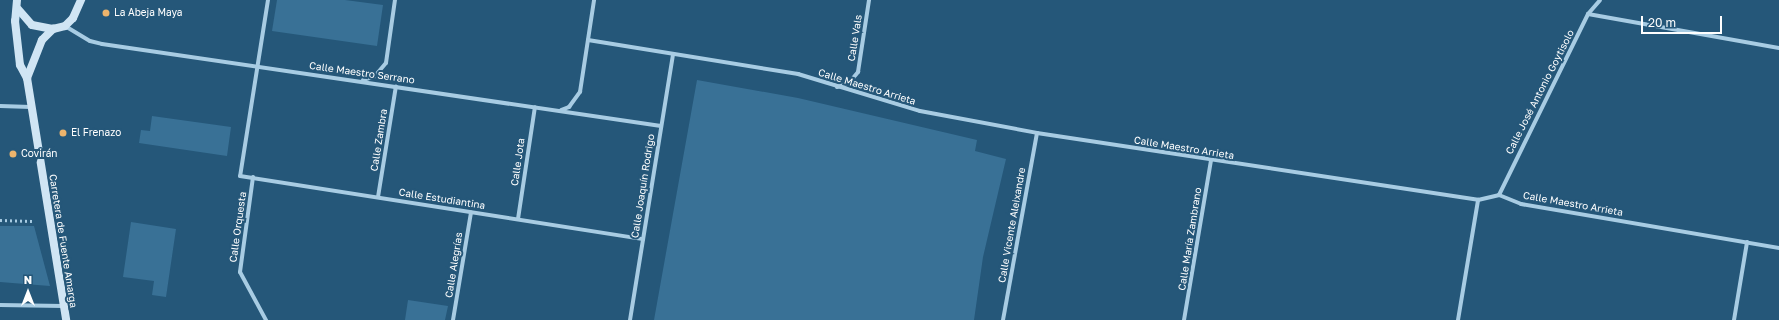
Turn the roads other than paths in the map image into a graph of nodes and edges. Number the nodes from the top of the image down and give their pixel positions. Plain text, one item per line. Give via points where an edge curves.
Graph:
1 (17, 0) edge
2 (81, 0) edge
3 (268, 0) edge
4 (395, 0) edge
5 (594, 0) edge
6 (869, 0) edge
7 (1600, 0) edge
8 (18, 9) junction
9 (1588, 14) junction
10 (65, 26) junction
11 (53, 29) junction
12 (588, 40) junction
13 (1779, 48) edge
14 (673, 54) junction
15 (258, 68) junction
16 (27, 78) junction
17 (359, 80) junction
18 (396, 86) junction
19 (834, 87) junction
20 (0, 106) edge
21 (31, 107) junction
22 (534, 107) junction
23 (561, 110) junction
24 (661, 126) junction
25 (1037, 133) junction
26 (1211, 160) junction
27 (253, 178) junction
28 (1499, 195) junction
29 (378, 197) junction
30 (1478, 200) junction
31 (471, 212) junction
32 (518, 219) junction
33 (643, 239) junction
34 (1747, 242) junction
35 (1779, 248) edge
36 (0, 305) edge
37 (63, 306) junction
38 (66, 320) edge
39 (266, 320) edge
40 (453, 320) edge
41 (630, 320) edge
42 (1003, 320) edge
43 (1184, 320) edge
44 (1458, 320) edge
45 (1734, 320) edge

1 - 8 street, Carretera de Fuente Amarga
2 - 10 street via 73,18
3 - 15 street
4 - 17 street via 386,63 376,76
5 - 12 street
6 - 19 street, Calle Vals via 858,72 848,84
7 - 9 street, Calle José Antonio Goytisolo
8 - 11 street via 32,25
8 - 16 street, Carretera de Fuente Amarga via 15,21 20,65
9 - 13 street
9 - 28 street, Calle José Antonio Goytisolo
10 - 11 street
10 - 15 street, Calle Maestro Serrano via 90,42
11 - 16 street via 42,40
12 - 14 street, Calle Maestro Arrieta
12 - 23 street via 580,92 570,107
14 - 19 street, Calle Maestro Arrieta via 798,74
14 - 24 street, Calle Joaquín Rodrigo
15 - 17 street, Calle Maestro Serrano
15 - 27 street, Calle Estudiantina via 240,176
16 - 21 street, Carretera de Fuente Amarga
17 - 18 street, Calle Maestro Serrano
18 - 22 street, Calle Maestro Serrano
18 - 29 street, Calle Zambra
19 - 25 street, Calle Maestro Arrieta via 920,111
20 - 21 street
21 - 37 street, Carretera de Fuente Amarga
22 - 23 street, Calle Maestro Serrano
22 - 32 street, Calle Jota
23 - 24 street, Calle Maestro Serrano
24 - 33 street, Calle Joaquín Rodrigo
25 - 26 street, Calle Maestro Arrieta
25 - 42 street, Calle Vicente Aleixandre
26 - 30 street, Calle Maestro Arrieta
26 - 43 street, Calle María Zambrano
27 - 29 street, Calle Estudiantina
27 - 39 street, Calle Orquesta via 240,272
28 - 30 street, Calle Maestro Arrieta
28 - 34 street, Calle Maestro Arrieta via 1521,204
29 - 31 street, Calle Estudiantina
30 - 44 street
31 - 32 street, Calle Estudiantina
31 - 40 street, Calle Alegrías
32 - 33 street, Calle Estudiantina
33 - 41 street, Calle Joaquín Rodrigo
34 - 35 street, Calle Maestro Arrieta
34 - 45 street
36 - 37 street
37 - 38 street, Carretera de Fuente Amarga

